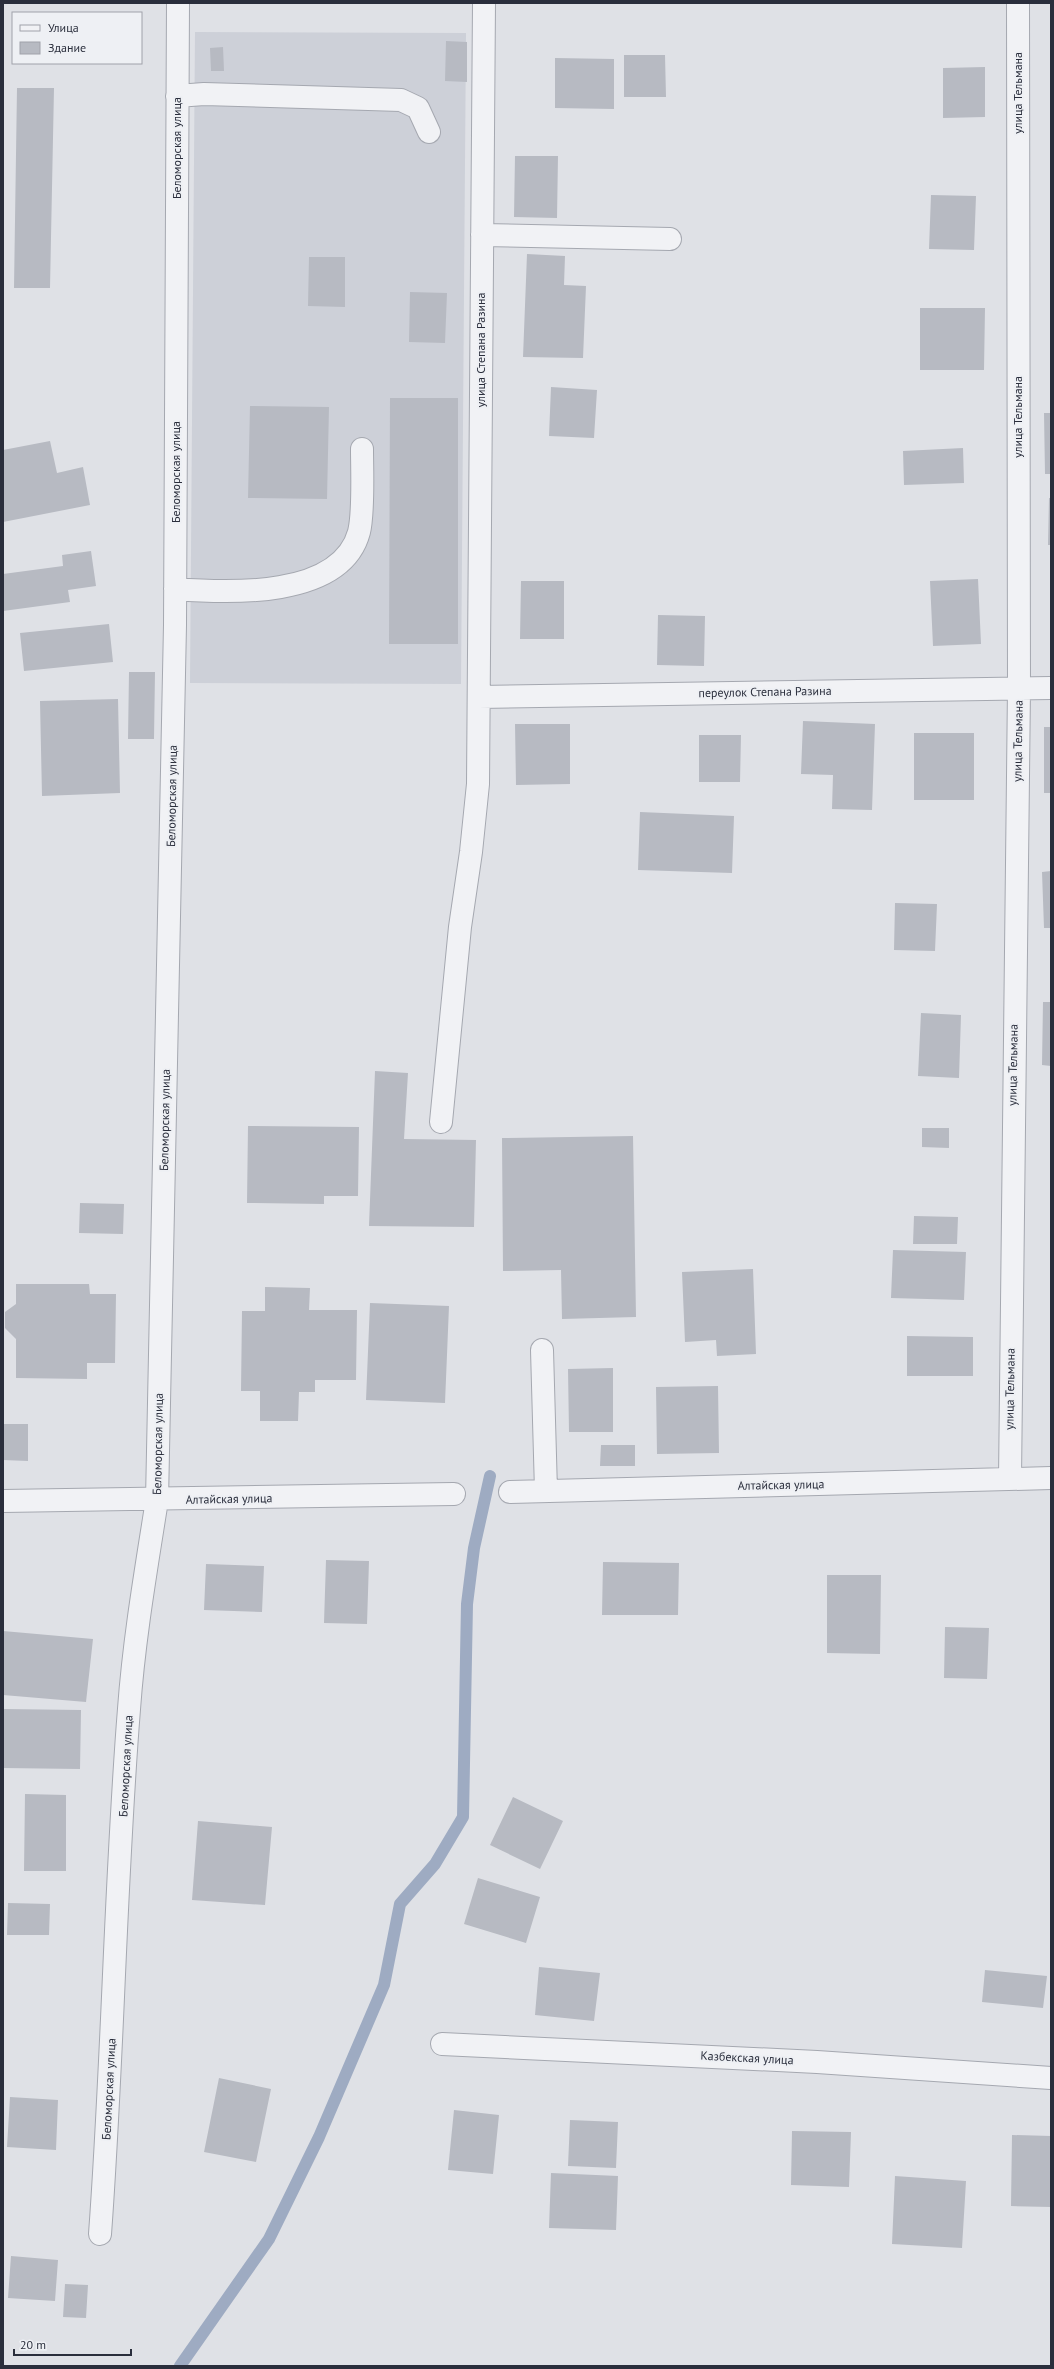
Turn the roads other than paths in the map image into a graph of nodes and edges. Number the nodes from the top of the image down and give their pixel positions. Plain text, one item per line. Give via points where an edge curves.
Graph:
1 (178, 3) edge
2 (484, 3) edge
3 (1018, 3) edge
4 (177, 96) junction
5 (429, 132) dead end
6 (482, 235) junction
7 (670, 239) dead end
8 (362, 449) dead end
9 (175, 589) junction
10 (1019, 688) junction
11 (1051, 688) edge
12 (480, 697) junction
13 (442, 1122) dead end
14 (542, 1350) dead end
15 (1051, 1478) edge
16 (1010, 1479) junction
17 (546, 1491) junction
18 (510, 1492) dead end
19 (454, 1494) dead end
20 (157, 1500) junction
21 (3, 1501) edge
22 (442, 2044) dead end
23 (1051, 2078) edge
24 (100, 2234) dead end

1 - 4 street, Беломорская улица
2 - 6 street, улица Степана Разина
3 - 10 street, улица Тельмана
4 - 5 street via 204,94 401,100 418,108
4 - 9 street, Беломорская улица
6 - 7 street
6 - 12 street, улица Степана Разина
8 - 9 street via 359,531 351,550 334,568 315,578 276,588 209,592
9 - 20 street, Беломорская улица
10 - 11 street, переулок Степана Разина
10 - 12 street, переулок Степана Разина
10 - 16 street, улица Тельмана
12 - 13 street, улица Степана Разина via 478,784 460,926
14 - 17 street
15 - 16 street, Алтайская улица
16 - 17 street, Алтайская улица
17 - 18 street, Алтайская улица
19 - 20 street, Алтайская улица
20 - 21 street, Алтайская улица
20 - 24 street, Беломорская улица via 140,1608 129,1708
22 - 23 street, Казбекская улица via 817,2062

